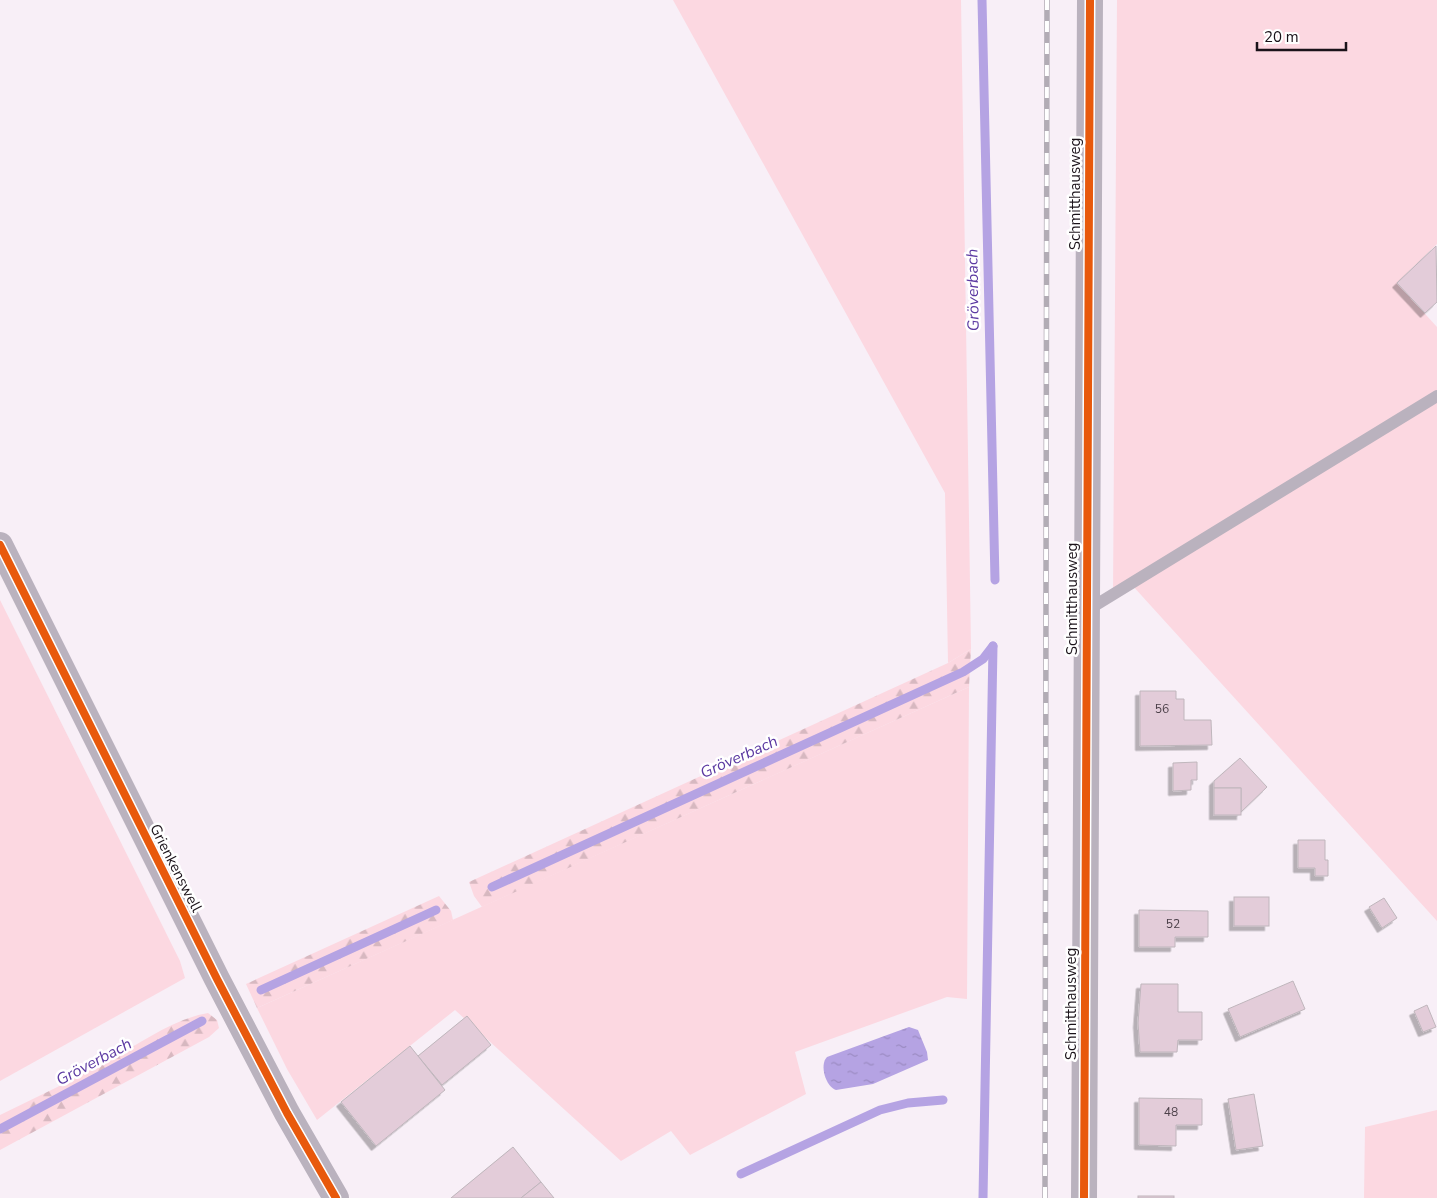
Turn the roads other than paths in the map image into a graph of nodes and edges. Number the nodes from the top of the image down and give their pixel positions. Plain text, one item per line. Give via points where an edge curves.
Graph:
1 (1090, 0) edge
2 (1437, 396) edge
3 (0, 545) edge
4 (1086, 611) junction
5 (336, 1198) edge
6 (1084, 1198) edge

1 - 4 street, Schmitthausweg
2 - 4 lane
3 - 5 street, Grienkenswell via 216,979
4 - 6 street, Schmitthausweg

